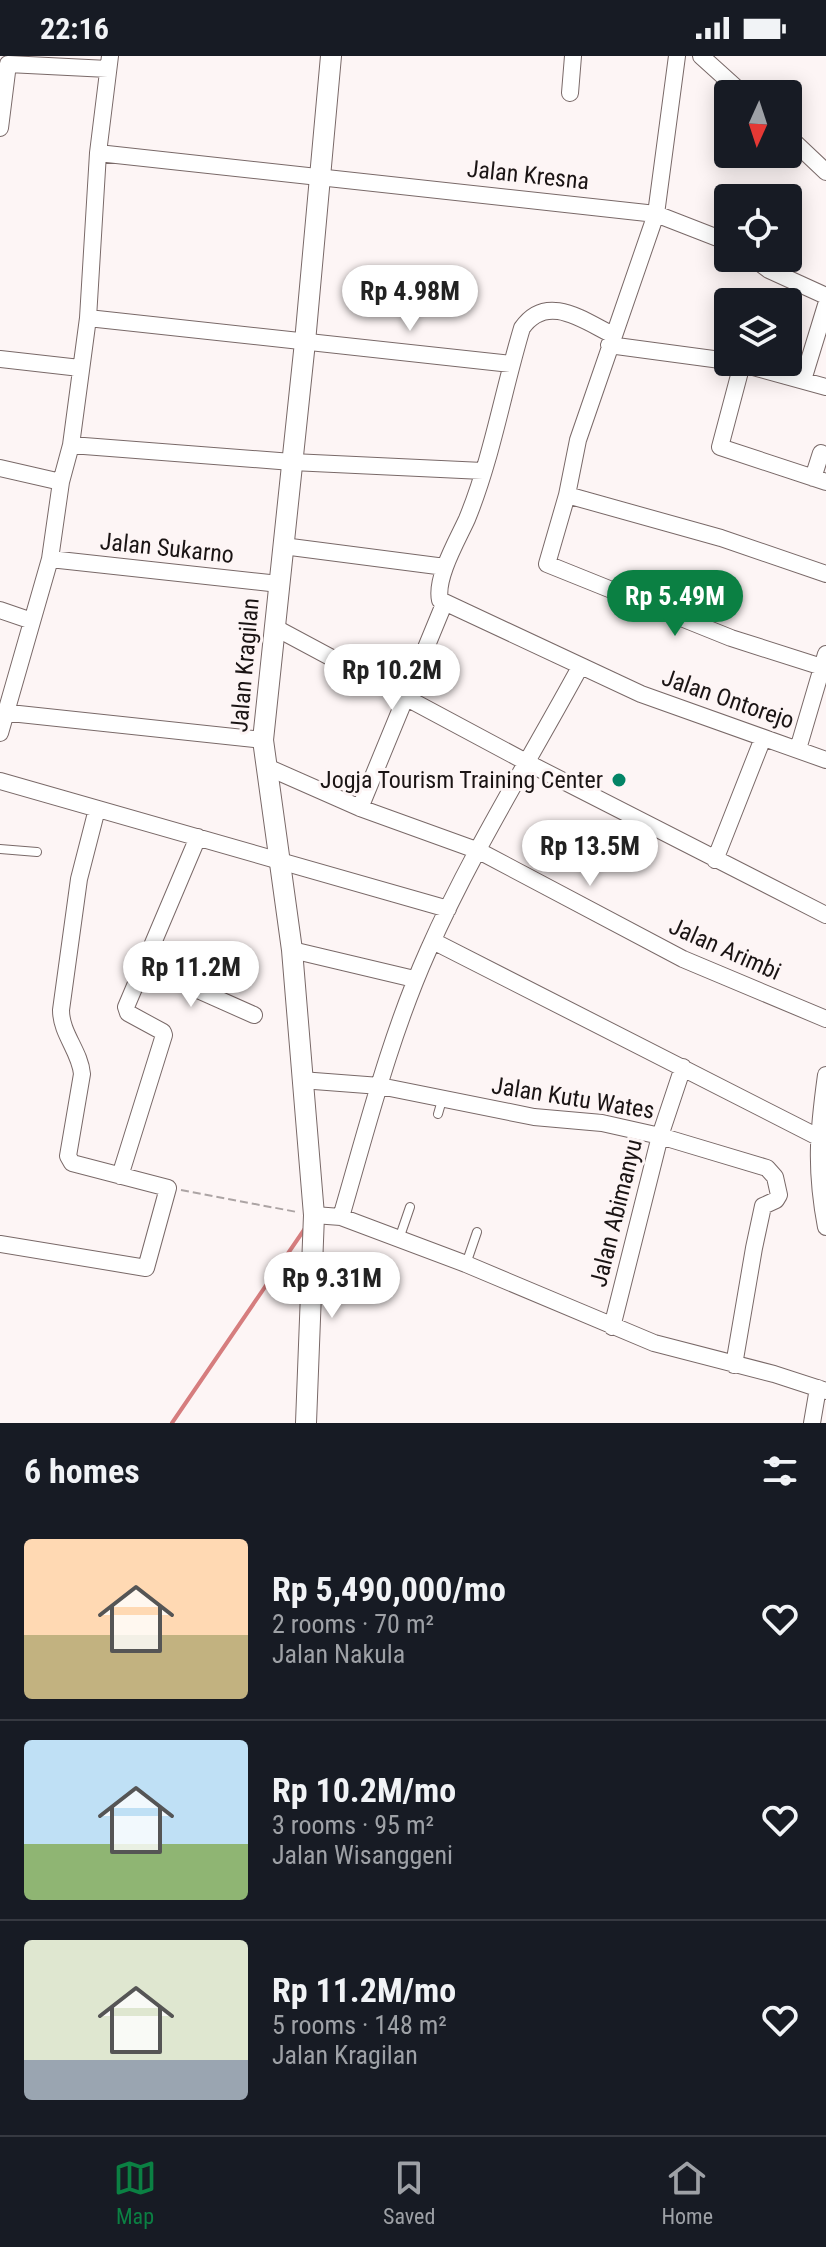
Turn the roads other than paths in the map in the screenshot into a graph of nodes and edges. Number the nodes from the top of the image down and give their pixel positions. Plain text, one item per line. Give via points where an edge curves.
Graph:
1 (331, 56) edge
2 (573, 56) edge
3 (677, 56) edge
4 (701, 56) edge
5 (109, 63) edge
6 (728, 80) edge
7 (570, 93) dead end
8 (0, 128) edge
9 (802, 149) edge
10 (98, 153) junction
11 (826, 172) edge
12 (318, 177) junction
13 (656, 214) junction
14 (714, 237) edge
15 (773, 272) edge
16 (826, 296) edge
17 (826, 305) edge
18 (88, 318) junction
19 (611, 340) junction
20 (305, 342) junction
21 (714, 358) edge
22 (0, 359) edge
23 (511, 364) junction
24 (80, 368) junction
25 (732, 376) edge
26 (788, 376) edge
27 (803, 380) junction
28 (826, 387) edge
29 (71, 445) junction
30 (821, 453) dead end
31 (292, 462) junction
32 (0, 468) edge
33 (483, 471) junction
34 (820, 480) edge
35 (61, 482) junction
36 (567, 495) junction
37 (283, 546) junction
38 (50, 559) junction
39 (445, 567) junction
40 (826, 574) edge
41 (279, 584) junction
42 (442, 602) junction
43 (0, 610) edge
44 (32, 621) junction
45 (274, 627) junction
46 (824, 660) edge
47 (580, 667) junction
48 (407, 698) junction
49 (3, 712) edge
50 (0, 733) edge
51 (763, 738) junction
52 (263, 740) junction
53 (798, 749) junction
54 (826, 760) edge
55 (528, 763) junction
56 (267, 767) junction
57 (0, 781) edge
58 (360, 808) junction
59 (97, 809) junction
60 (198, 837) junction
61 (0, 849) edge
62 (479, 851) junction
63 (37, 852) dead end
64 (279, 860) junction
65 (715, 860) junction
66 (448, 909) junction
67 (826, 915) edge
68 (433, 941) junction
69 (292, 950) junction
70 (144, 966) junction
71 (410, 978) dead end
72 (254, 1015) dead end
73 (826, 1019) edge
74 (683, 1067) junction
75 (826, 1075) edge
76 (301, 1080) junction
77 (380, 1086) junction
78 (660, 1136) junction
79 (818, 1137) junction
80 (120, 1176) junction
81 (410, 1207) dead end
82 (314, 1215) junction
83 (341, 1217) junction
84 (826, 1227) edge
85 (477, 1232) dead end
86 (399, 1239) junction
87 (0, 1244) edge
88 (466, 1264) junction
89 (612, 1327) junction
90 (734, 1365) junction
91 (822, 1390) edge
92 (306, 1423) edge
93 (812, 1423) edge

1 - 12 street, Jalan Kragilan
2 - 7 street
3 - 13 street
4 - 6 street
5 - 8 street via 8,64
5 - 10 street
9 - 11 street
10 - 12 street, Jalan Kresna
10 - 18 street
12 - 13 street, Jalan Kresna
12 - 20 street, Jalan Kragilan
13 - 14 street, Jalan Kresna
13 - 19 street
15 - 16 street
17 - 27 street
18 - 20 street
18 - 24 street
19 - 21 street
19 - 23 street via 566,312 551,309 529,318
19 - 36 street via 578,440
20 - 23 street
20 - 31 street, Jalan Kragilan
22 - 24 street
23 - 33 street
24 - 29 street
25 - 34 street via 720,447
26 - 27 street
27 - 28 street
29 - 31 street
29 - 35 street
30 - 34 street
31 - 33 street
31 - 37 street, Jalan Kragilan
32 - 35 street
33 - 39 street
35 - 38 street
36 - 40 street
36 - 46 street via 546,562 549,568 731,638
37 - 39 street
37 - 41 street, Jalan Kragilan
38 - 41 street, Jalan Sukarno
38 - 44 street
39 - 42 street
41 - 45 street, Jalan Kragilan
42 - 47 street, Jalan Ontorejo
42 - 48 street
43 - 44 street
44 - 49 street
45 - 48 street
45 - 52 street, Jalan Kragilan
46 - 53 street
47 - 51 street, Jalan Ontorejo
47 - 55 street
48 - 55 street
48 - 58 street
49 - 50 street
49 - 52 street
51 - 53 street, Jalan Ontorejo
51 - 65 street
52 - 56 street, Jalan Kragilan
53 - 54 street, Jalan Ontorejo
55 - 62 street
55 - 65 street
56 - 58 street, Jalan Arimbi
56 - 64 street, Jalan Kragilan
57 - 59 street
58 - 62 street, Jalan Arimbi
59 - 60 street
59 - 80 street via 79,879 61,1010 62,1027 82,1074 68,1156 72,1163
60 - 64 street
60 - 70 street
61 - 63 lane
62 - 66 street
62 - 73 street, Jalan Arimbi via 683,959
64 - 66 street
64 - 69 street, Jalan Kragilan
65 - 67 street
66 - 68 street
68 - 74 street
68 - 77 street
69 - 71 street
69 - 76 street, Jalan Kragilan
70 - 72 street
70 - 80 street via 126,1011 164,1035
74 - 78 street, Jalan Abimanyu
74 - 79 street
75 - 79 street
76 - 77 street, Jalan Kutu Wates
76 - 82 street, Jalan Kragilan
77 - 78 street, Jalan Kutu Wates via 440,1107 602,1123
77 - 83 street
78 - 89 street, Jalan Abimanyu
78 - 90 street, Jalan Kutu Wates via 767,1168 775,1177 779,1195 763,1206
79 - 84 street
80 - 87 street via 168,1188 146,1268
81 - 86 lane
82 - 83 street
82 - 92 street, Jalan Kragilan
83 - 86 street
85 - 88 lane
86 - 88 street
88 - 89 street
89 - 90 street via 675,1351
90 - 91 street
91 - 93 street

